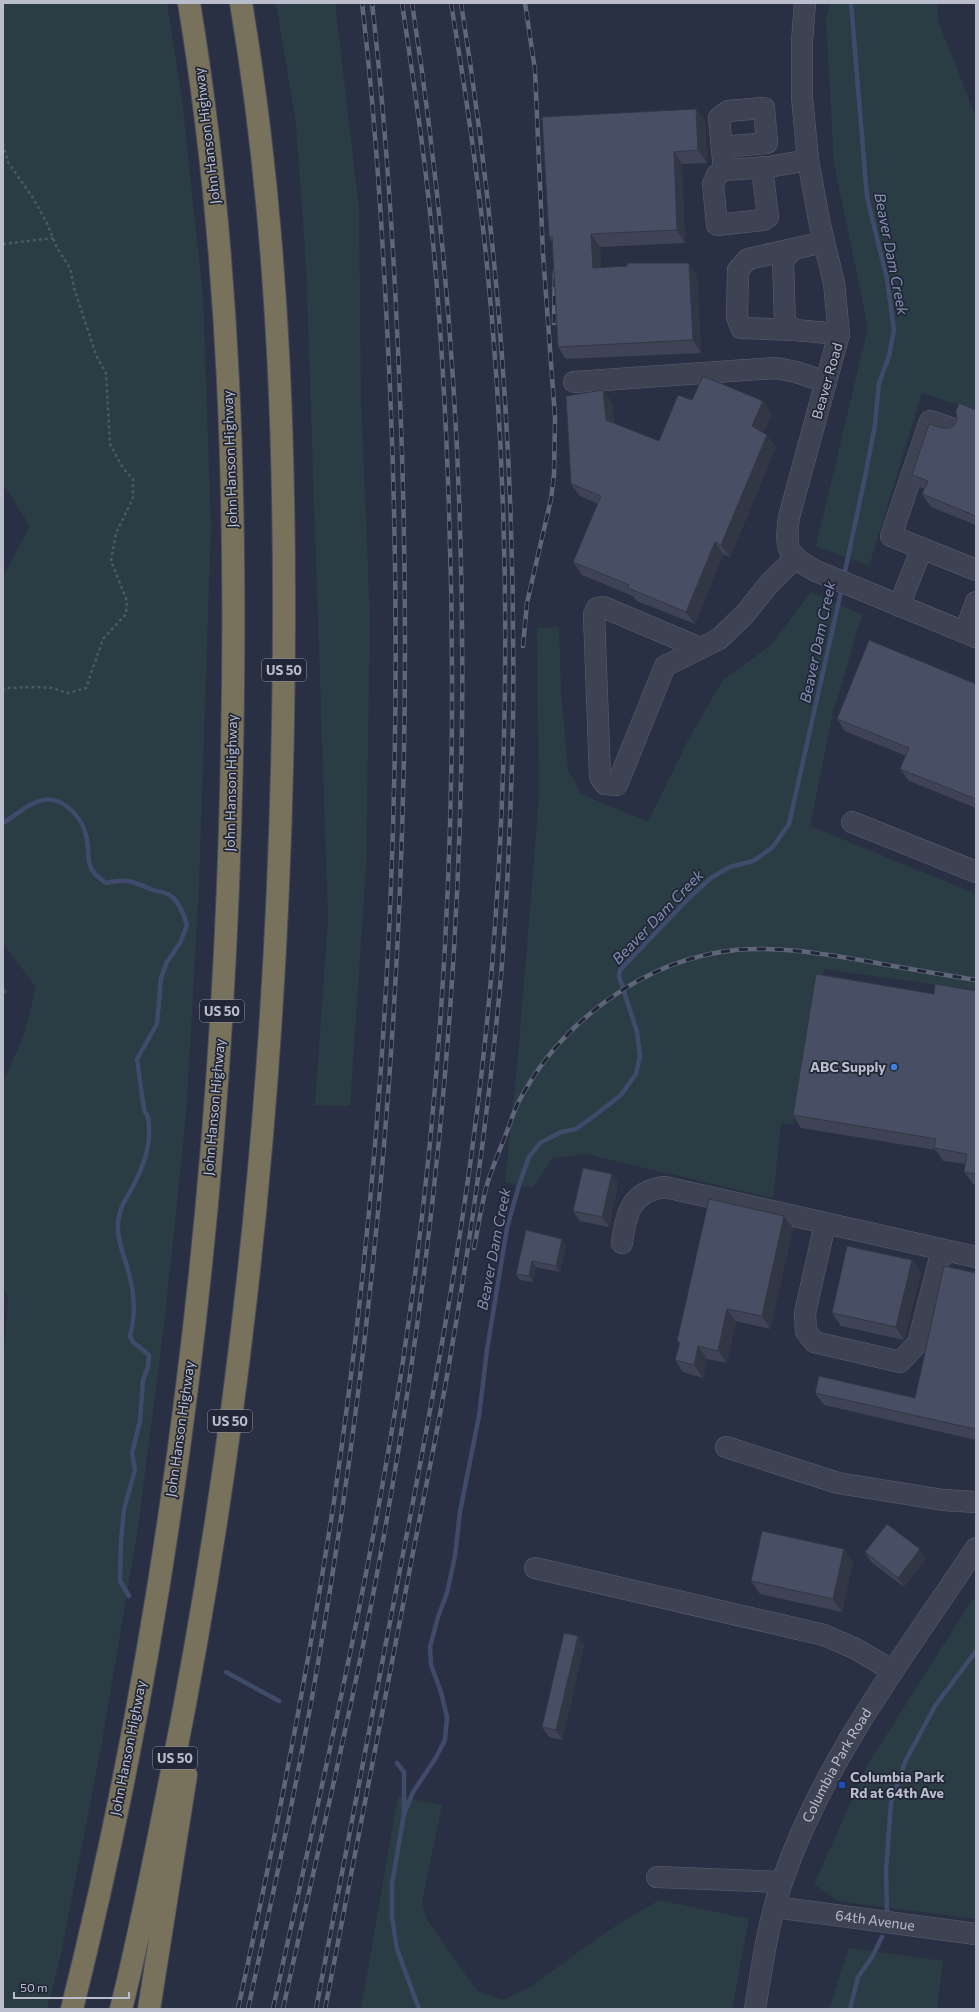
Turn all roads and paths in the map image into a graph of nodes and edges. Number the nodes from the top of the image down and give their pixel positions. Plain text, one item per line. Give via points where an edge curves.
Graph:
1 (189, 3) edge
2 (241, 3) edge
3 (805, 3) edge
4 (3, 144) edge
5 (722, 147) dead end
6 (808, 160) junction
7 (762, 167) junction
8 (724, 170) junction
9 (53, 238) junction
10 (824, 242) junction
11 (3, 244) edge
12 (793, 249) junction
13 (795, 330) junction
14 (839, 334) junction
15 (574, 382) dead end
16 (826, 382) junction
17 (954, 429) edge
18 (922, 548) junction
19 (795, 558) junction
20 (976, 570) edge
21 (976, 602) edge
22 (899, 606) junction
23 (970, 634) edge
24 (700, 648) junction
25 (3, 690) edge
26 (852, 822) dead end
27 (976, 872) edge
28 (825, 1224) junction
29 (622, 1243) dead end
30 (942, 1250) junction
31 (976, 1257) edge
32 (726, 1447) dead end
33 (975, 1499) edge
34 (219, 1504) junction
35 (974, 1554) edge
36 (535, 1568) dead end
37 (893, 1671) junction
38 (657, 1877) dead end
39 (782, 1882) junction
40 (775, 1907) junction
41 (976, 1934) edge
42 (72, 2009) edge
43 (121, 2009) edge
44 (149, 2009) edge
45 (755, 2009) edge

1 - 42 highway, John Hanson Highway / US 50 via 211,158 225,322 230,432 234,591 230,844 224,976 196,1298 168,1518 129,1746
2 - 34 highway, US 50 via 258,125 273,285 282,456 284,686 278,897 264,1119 248,1284
3 - 6 street, Beaver Road via 802,97
4 - 9 path via 8,162 33,198
5 - 8 street
6 - 7 street
6 - 10 street, Beaver Road
7 - 8 street
7 - 8 street via 768,217 763,220 717,225 713,184 717,175
9 - 11 path
9 - 25 path via 70,268 96,355 106,373 110,444 123,468 133,479 133,498 116,533 111,561 127,601 126,614 103,639 86,688 68,693 37,687
10 - 12 street
10 - 14 street, Beaver Road via 834,282
12 - 13 street via 783,260 783,306 785,323
12 - 13 street via 748,259 738,270 737,317 741,328
13 - 14 street
14 - 16 street, Beaver Road
15 - 16 street via 776,368
16 - 19 street, Beaver Road via 789,517 786,543
17 - 18 street via 930,421 891,536
18 - 20 street
18 - 22 street
19 - 22 street via 816,571
19 - 24 street via 719,639
21 - 23 street
22 - 23 street
24 - 24 street via 665,666 617,785 605,784 600,777 594,614 597,608 603,608
26 - 27 street
28 - 29 street via 665,1187 646,1192 633,1204 625,1220
28 - 30 street
28 - 30 street via 805,1313 806,1330 814,1342 900,1362 918,1343
30 - 31 street
32 - 33 street via 838,1483 943,1500
34 - 43 highway, US 50 via 182,1723
34 - 44 highway via 214,1615
35 - 37 street, Columbia Park Road
36 - 37 street via 824,1635 856,1649
37 - 39 street, Columbia Park Road via 831,1769
38 - 39 street
39 - 40 street, Columbia Park Road
40 - 41 street, 64th Avenue
40 - 45 street, Columbia Park Road

